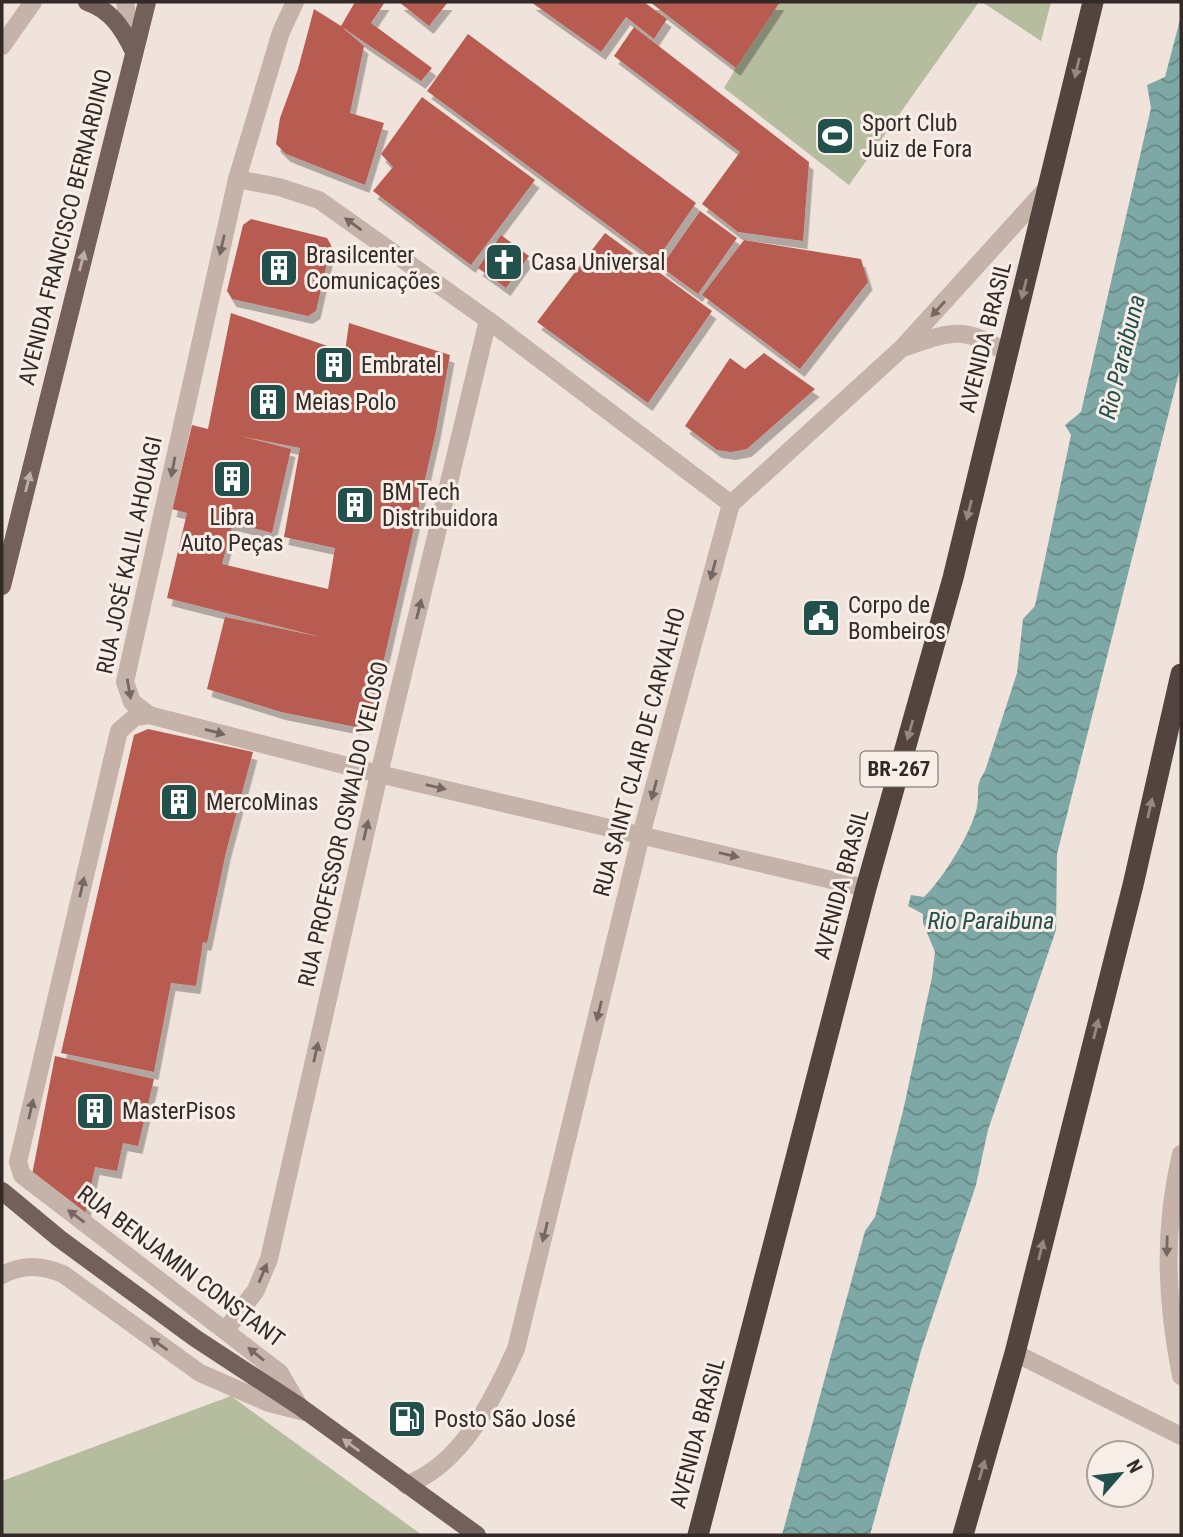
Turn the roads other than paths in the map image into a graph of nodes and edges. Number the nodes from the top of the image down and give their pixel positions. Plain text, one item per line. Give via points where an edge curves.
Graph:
1 (33, 2) edge
2 (87, 2) edge
3 (125, 2) edge
4 (147, 2) edge
5 (295, 2) edge
6 (1093, 2) edge
7 (2, 46) edge
8 (133, 51) junction
9 (237, 179) junction
10 (1049, 186) junction
11 (488, 320) junction
12 (902, 348) junction
13 (1008, 354) junction
14 (731, 505) junction
15 (7, 550) edge
16 (2, 586) edge
17 (1181, 674) edge
18 (1177, 701) edge
19 (149, 715) junction
20 (379, 774) junction
21 (641, 835) junction
22 (866, 888) junction
23 (1181, 1154) edge
24 (2, 1191) edge
25 (2, 1275) edge
26 (226, 1330) junction
27 (1177, 1334) edge
28 (1015, 1353) junction
29 (1181, 1376) edge
30 (304, 1409) junction
31 (1181, 1436) edge
32 (406, 1485) junction
33 (477, 1535) edge
34 (698, 1535) edge
35 (963, 1535) edge

1 - 7 street
2 - 8 main road via 111,16
3 - 8 street
4 - 8 main road, AVENIDA FRANCISCO BERNARDINO
5 - 9 street, RUA JOSÉ KALIL AHOUAGI via 281,32
6 -> 10 highway, AVENIDA BRASIL / BR-267
15 -> 8 main road, AVENIDA FRANCISCO BERNARDINO
11 -> 9 street via 319,200
9 -> 19 street, RUA JOSÉ KALIL AHOUAGI via 125,682 132,702
10 -> 12 street
10 -> 13 highway, AVENIDA BRASIL / BR-267
11 - 14 street
20 -> 11 street, RUA PROFESSOR OSWALDO VELOSO
12 - 13 street via 949,332 978,336
12 - 14 street
13 -> 22 highway, AVENIDA BRASIL / BR-267 via 953,578
14 -> 21 street, RUA SAINT CLAIR DE CARVALHO
15 - 16 main road, AVENIDA FRANCISCO BERNARDINO
17 - 18 highway
28 -> 18 highway
19 -> 20 street
26 -> 19 street, RUA BENJAMIN CONSTANT via 22,1175 19,1162 118,731 135,717
20 -> 21 street
26 -> 20 street, RUA PROFESSOR OSWALDO VELOSO via 256,1290 269,1259
21 -> 22 street
21 -> 32 street, RUA SAINT CLAIR DE CARVALHO via 516,1349 485,1410 444,1464 426,1478
22 - 34 highway, AVENIDA BRASIL / BR-267
23 -> 27 street via 1168,1228 1167,1293
24 - 30 main road, RUA BENJAMIN CONSTANT via 195,1338
30 -> 25 street, RUA BENJAMIN CONSTANT via 269,1403 200,1373 54,1270 27,1266
30 -> 26 street, RUA BENJAMIN CONSTANT via 280,1373
27 - 29 street
28 - 31 street
35 -> 28 highway
32 -> 30 main road, RUA BENJAMIN CONSTANT
32 - 33 main road, RUA BENJAMIN CONSTANT

